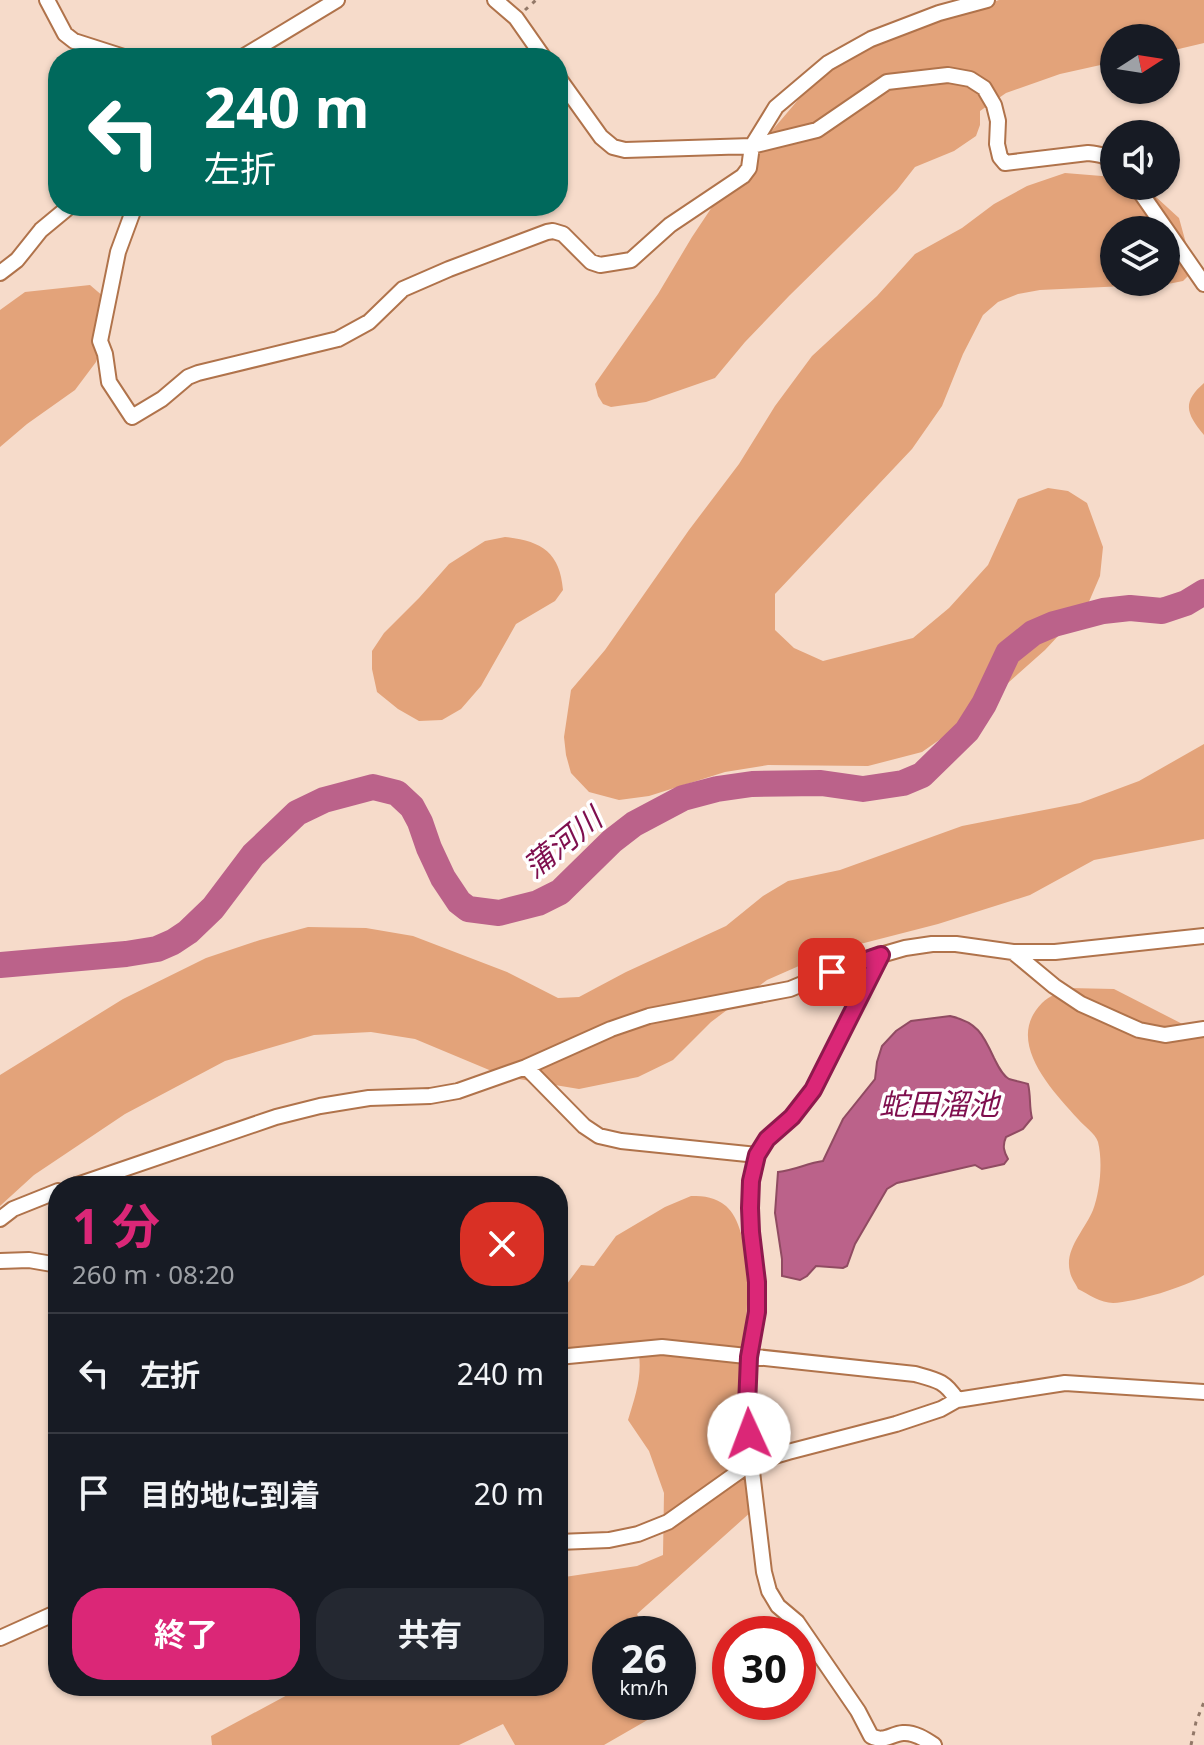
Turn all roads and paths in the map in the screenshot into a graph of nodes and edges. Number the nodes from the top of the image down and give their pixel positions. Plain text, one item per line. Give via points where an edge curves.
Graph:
1 (47, 0) edge
2 (337, 0) edge
3 (495, 0) edge
4 (987, 0) edge
5 (96, 48) edge
6 (258, 48) edge
7 (537, 48) edge
8 (568, 91) edge
9 (752, 146) junction
10 (1100, 155) edge
11 (1146, 200) edge
12 (58, 216) edge
13 (131, 216) edge
14 (0, 273) edge
15 (1204, 284) edge
16 (1204, 936) edge
17 (1013, 952) junction
18 (881, 955) junction
19 (1204, 1029) edge
20 (526, 1067) junction
21 (757, 1155) junction
22 (103, 1176) edge
23 (48, 1195) edge
24 (0, 1219) edge
25 (0, 1261) edge
26 (48, 1263) edge
27 (568, 1356) edge
28 (749, 1357) junction
29 (1204, 1392) edge
30 (957, 1400) junction
31 (751, 1463) junction
32 (568, 1542) edge
33 (48, 1616) edge
34 (0, 1638) edge
35 (1204, 1702) edge
36 (934, 1745) edge
37 (1191, 1745) edge

1 - 5 street via 65,34
2 - 6 street
3 - 7 street
4 - 9 street via 871,39 828,63 776,107
8 - 9 street via 613,147
9 - 10 street via 817,130 887,82 948,75 984,88 994,105 997,144 1005,163
9 - 13 street via 743,176 670,225 631,260 600,265 563,234 547,232 403,289 369,322 338,339 188,377 132,417 109,382 100,341 118,252
11 - 15 street
12 - 14 street
16 - 17 street
17 - 18 street via 932,944
17 - 19 street via 1081,1004 1139,1030 1165,1035
18 - 20 street via 790,989 649,1016
18 - 21 street via 813,1090
20 - 21 street via 599,1136
20 - 22 street via 458,1091 369,1098 276,1117
21 - 28 street via 750,1208 757,1312
23 - 24 street
25 - 26 street
27 - 28 street via 662,1347
28 - 30 street via 915,1374 937,1380
28 - 31 street
29 - 30 street via 1065,1383
30 - 31 street via 896,1424
31 - 32 street via 668,1522 609,1540
31 - 36 street via 764,1572 778,1606 797,1622 871,1736 881,1740 913,1734
33 - 34 street
35 - 37 path

